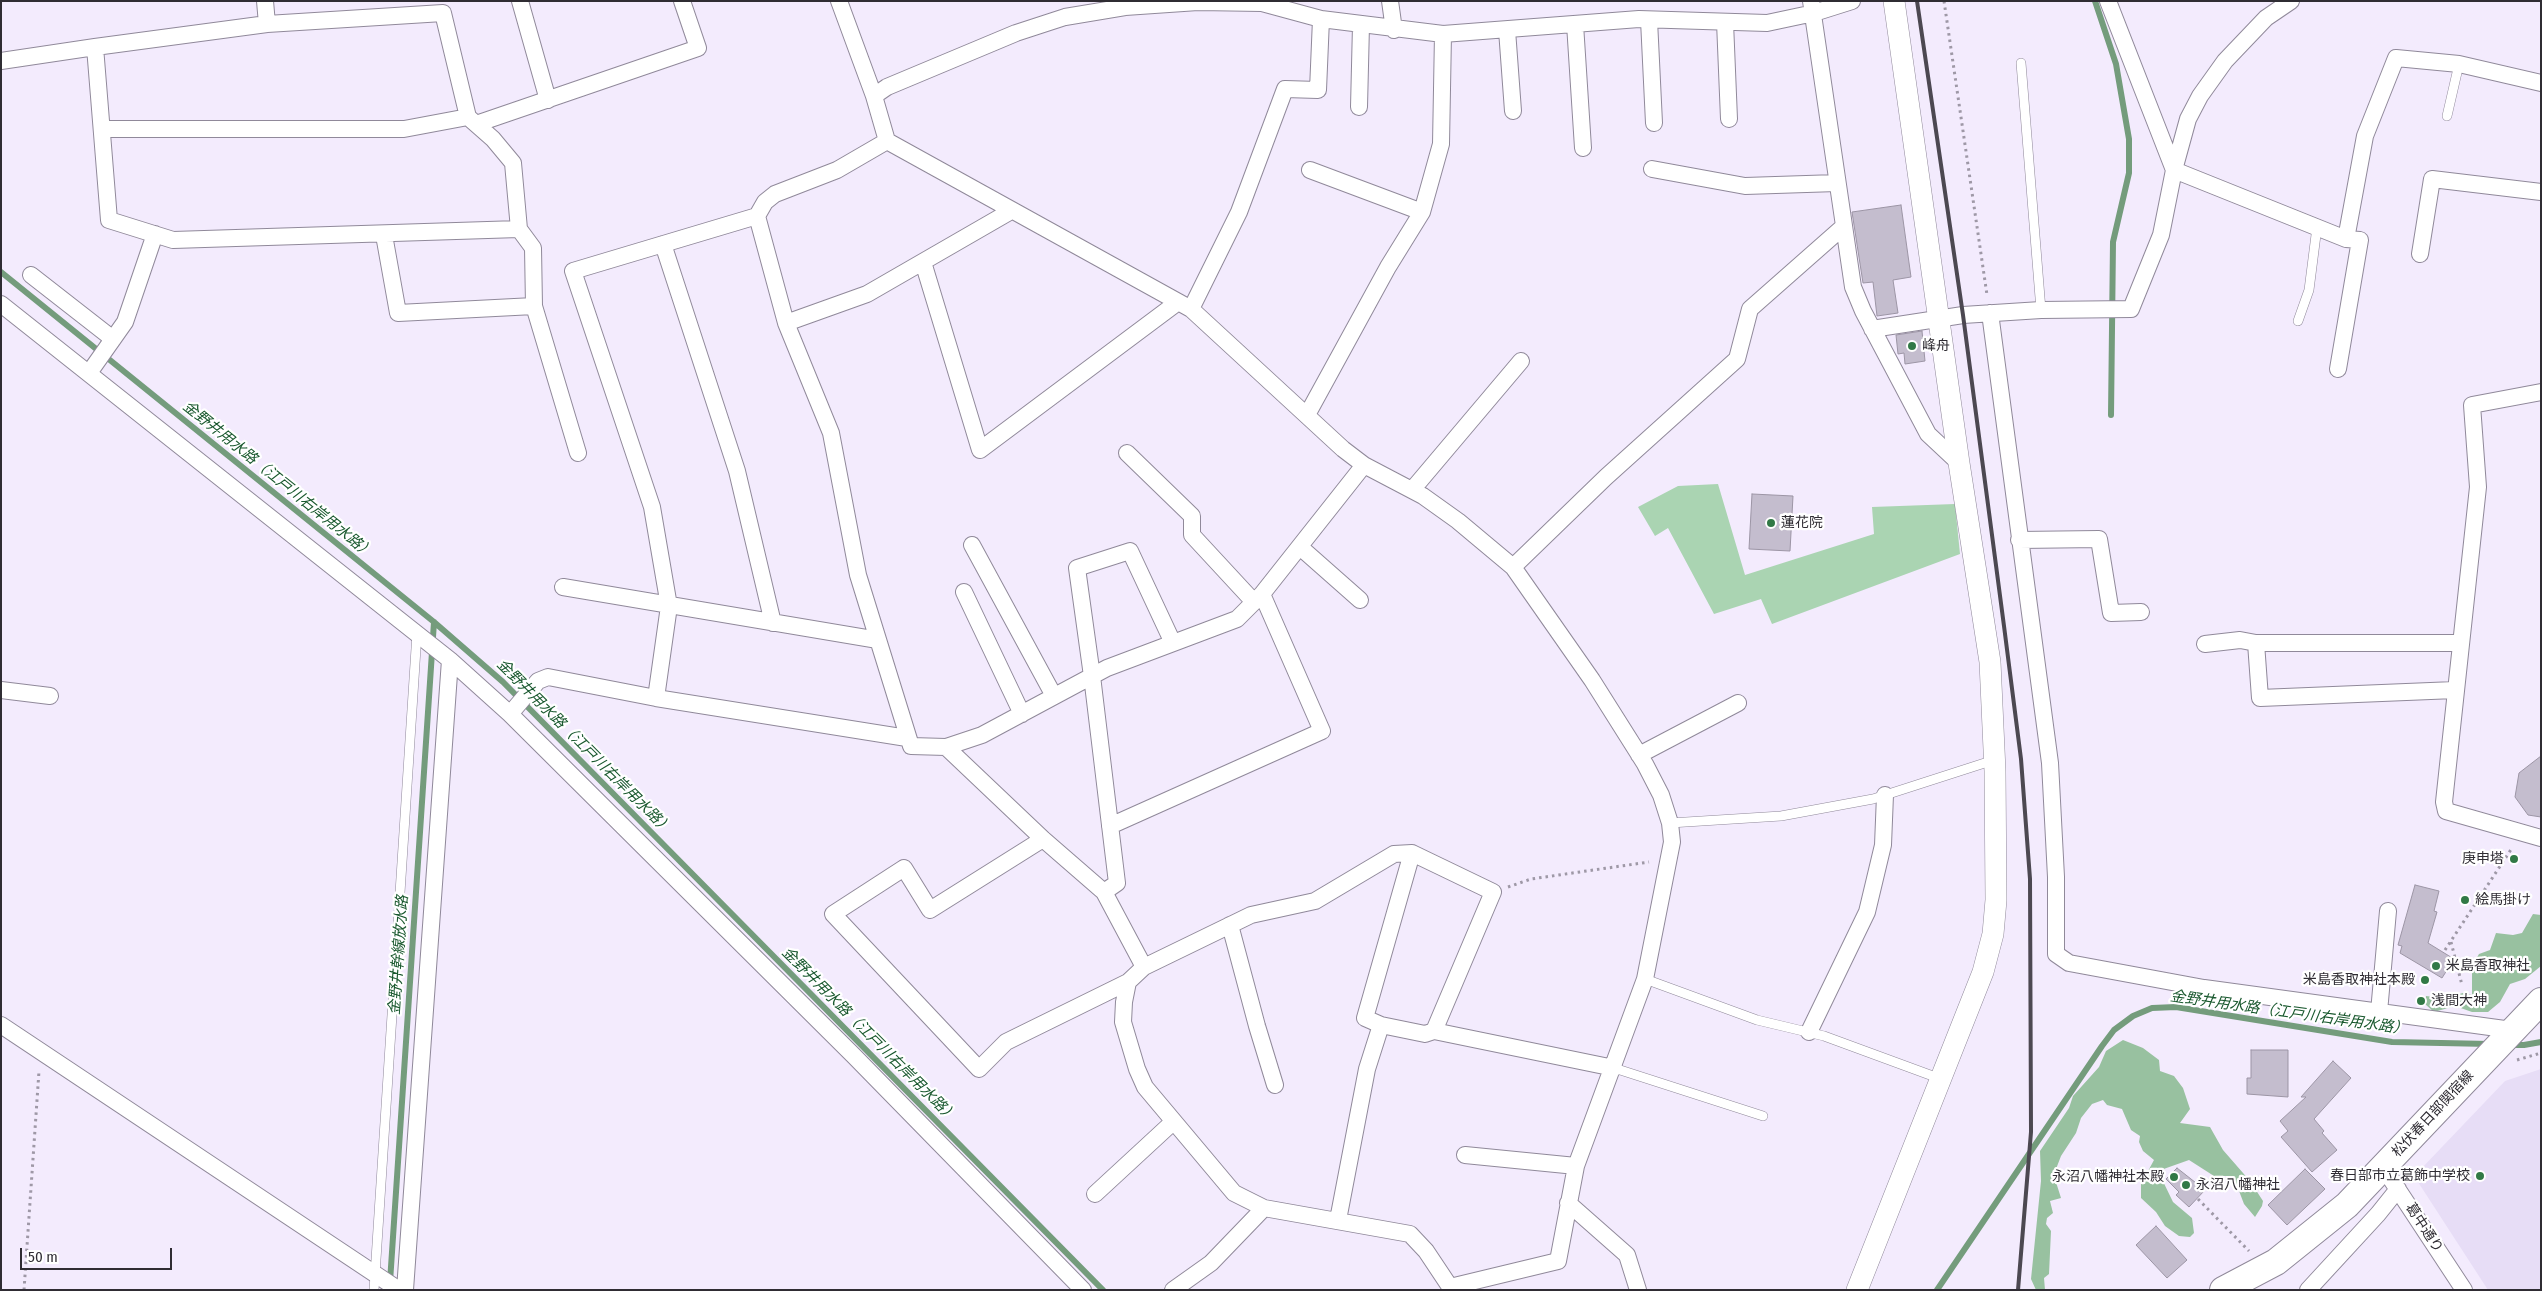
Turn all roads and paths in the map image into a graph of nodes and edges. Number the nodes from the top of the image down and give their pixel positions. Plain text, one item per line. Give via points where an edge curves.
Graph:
1 (265, 1) edge
2 (520, 1) edge
3 (682, 1) edge
4 (839, 1) edge
5 (1390, 1) edge
6 (1852, 1) edge
7 (1894, 1) edge
8 (1944, 1) edge
9 (2108, 1) edge
10 (2291, 1) edge
11 (1198, 2) edge
12 (1812, 7) edge
13 (1321, 19) junction
14 (1649, 20) junction
15 (1725, 22) junction
16 (267, 24) junction
17 (1575, 24) junction
18 (1361, 25) junction
19 (1394, 30) junction
20 (1507, 30) junction
21 (1443, 34) junction
22 (95, 47) junction
23 (1, 61) edge
24 (2021, 63) dead end
25 (2459, 64) junction
26 (2541, 84) edge
27 (874, 96) junction
28 (548, 100) junction
29 (1359, 107) dead end
30 (1513, 111) dead end
31 (2447, 116) dead end
32 (1729, 119) dead end
33 (472, 121) junction
34 (1654, 124) dead end
35 (102, 129) junction
36 (887, 140) junction
37 (1583, 148) dead end
38 (1652, 169) dead end
39 (1310, 170) dead end
40 (2174, 170) junction
41 (1837, 183) junction
42 (2541, 192) edge
43 (1011, 211) junction
44 (1422, 212) junction
45 (757, 216) junction
46 (1843, 227) junction
47 (2317, 227) junction
48 (519, 229) junction
49 (155, 234) junction
50 (384, 235) junction
51 (2346, 239) junction
52 (663, 244) junction
53 (2420, 254) dead end
54 (923, 262) junction
55 (31, 274) dead end
56 (1, 304) edge
57 (534, 306) junction
58 (1184, 306) junction
59 (2041, 310) junction
60 (1990, 313) junction
61 (1939, 318) junction
62 (2298, 321) dead end
63 (786, 323) junction
64 (1872, 329) junction
65 (113, 339) junction
66 (1522, 361) dead end
67 (2338, 369) dead end
68 (89, 373) junction
69 (2541, 392) edge
70 (1307, 416) junction
71 (578, 453) dead end
72 (1127, 453) dead end
73 (1959, 463) junction
74 (1364, 465) junction
75 (1412, 490) junction
76 (2019, 540) junction
77 (972, 545) dead end
78 (1300, 547) junction
79 (1513, 567) junction
80 (563, 587) dead end
81 (964, 592) dead end
82 (1258, 598) junction
83 (1360, 600) dead end
84 (670, 606) junction
85 (2141, 612) dead end
86 (772, 623) junction
87 (417, 633) junction
88 (878, 640) junction
89 (2256, 643) junction
90 (2460, 643) junction
91 (1173, 644) junction
92 (2205, 644) dead end
93 (450, 660) junction
94 (1092, 676) junction
95 (1, 690) edge
96 (2455, 690) junction
97 (50, 696) dead end
98 (1054, 696) junction
99 (656, 698) junction
100 (1738, 702) dead end
101 (510, 714) junction
102 (1022, 714) junction
103 (907, 738) junction
104 (946, 747) junction
105 (1640, 755) junction
106 (1994, 759) junction
107 (1885, 795) junction
108 (1670, 823) junction
109 (1110, 826) junction
110 (2541, 838) edge
111 (1043, 839) junction
112 (2510, 851) dead end
113 (1412, 853) junction
114 (1668, 859) junction
115 (1104, 892) junction
116 (1494, 892) junction
117 (2388, 911) dead end
118 (1230, 925) junction
119 (2451, 942) junction
120 (2445, 950) dead end
121 (1144, 967) junction
122 (1645, 979) junction
123 (1128, 982) junction
124 (2462, 985) dead end
125 (2541, 1001) edge
126 (2379, 1012) junction
127 (1, 1025) edge
128 (1380, 1025) junction
129 (2512, 1030) junction
130 (1434, 1031) junction
131 (1809, 1032) junction
132 (40, 1051) junction
133 (1614, 1068) junction
134 (1942, 1079) junction
135 (1276, 1085) dead end
136 (1764, 1116) dead end
137 (1173, 1122) junction
138 (1465, 1155) dead end
139 (1576, 1166) junction
140 (2383, 1167) junction
141 (2398, 1189) junction
142 (1095, 1194) dead end
143 (2198, 1200) dead end
144 (1568, 1202) junction
145 (1264, 1208) junction
146 (1338, 1220) junction
147 (2254, 1256) dead end
148 (374, 1282) edge
149 (1497, 1283) edge
150 (1450, 1288) edge
151 (24, 1290) edge
152 (399, 1290) edge
153 (405, 1290) edge
154 (1083, 1290) edge
155 (1173, 1290) edge
156 (1638, 1290) edge
157 (1857, 1290) edge
158 (2223, 1290) edge
159 (2308, 1290) edge
160 (2464, 1290) edge

1 - 16 street
2 - 28 street
3 - 28 street via 698,48
4 - 27 street
5 - 19 street
6 - 12 street
7 - 61 street
8 - 60 path
9 - 40 street
10 - 40 street via 2266,18 2224,61 2188,119
11 - 13 street via 1262,3
11 - 27 street via 1125,7 1064,17 1016,32
12 - 15 street via 1766,23
12 - 41 street
13 - 18 street
13 - 58 street via 1318,90 1285,89 1239,212
14 - 15 street
14 - 17 street
14 - 34 street
15 - 32 street
16 - 22 street
16 - 33 street via 443,13
17 - 20 street
17 - 37 street
18 - 19 street
18 - 29 street
19 - 21 street
20 - 21 street
20 - 30 street
21 - 44 street via 1441,144
22 - 23 street
22 - 35 street
24 - 59 lane
25 - 26 street
25 - 31 lane
25 - 51 street via 2396,58 2365,136
27 - 36 street
28 - 33 street
33 - 35 street via 404,129
33 - 48 street via 513,163
35 - 49 street via 109,220
36 - 43 street
36 - 45 street via 837,170 775,194 765,202
38 - 41 street via 1745,186
39 - 44 street
40 - 47 street
40 - 59 street via 2161,235 2131,309
41 - 46 street
42 - 53 street via 2432,179
43 - 54 street
43 - 58 street
44 - 70 street via 1388,267
45 - 52 street
45 - 63 street
46 - 64 street via 1853,288
46 - 79 street via 1750,309 1738,360 1606,477
47 - 51 street
47 - 62 lane via 2309,290
48 - 50 street
48 - 57 street via 532,248
49 - 50 street via 173,240
49 - 65 street via 125,322
50 - 57 street via 398,313
51 - 67 street via 2360,240
52 - 84 street via 573,271 652,507
52 - 86 street via 737,471
54 - 58 street via 980,450
54 - 63 street via 867,294
55 - 65 street
56 - 68 street
57 - 71 street
58 - 70 street
59 - 60 street
60 - 61 street
60 - 76 street
61 - 64 street
61 - 73 street
63 - 88 street via 831,433 858,575
64 - 73 street via 1928,434
65 - 68 street
66 - 75 street
68 - 87 street
69 - 90 street via 2472,405 2478,487
70 - 74 street
72 - 82 street via 1192,516 1192,535
73 - 106 street via 1990,662
74 - 75 street
74 - 78 street
75 - 79 street via 1458,521
76 - 85 street via 2100,539 2111,613
76 - 126 street via 2050,763 2056,954 2069,963 2204,988
77 - 98 street
78 - 82 street
78 - 83 street
79 - 105 street
80 - 84 street
81 - 102 street
82 - 91 street via 1237,619
82 - 109 street via 1322,731
84 - 86 street
84 - 99 street
86 - 88 street
87 - 93 street
87 - 148 lane
88 - 103 street
89 - 90 street
89 - 92 street via 2240,640
89 - 96 street via 2260,698
90 - 96 street
91 - 94 street
91 - 94 street via 1130,551 1077,568
93 - 101 street
93 - 153 street
94 - 98 street
94 - 109 street
95 - 97 street
96 - 110 street via 2444,802 2446,811 2473,825
98 - 102 street
99 - 101 street via 548,677 538,681
99 - 103 street
100 - 105 street
101 - 154 street
102 - 104 street via 982,735
103 - 104 street via 911,746
104 - 111 street
105 - 108 street via 1661,795
106 - 107 lane
106 - 134 street via 1996,900 1993,934 1983,972
107 - 108 lane via 1781,816
107 - 131 street via 1884,845 1867,912
108 - 114 street via 1672,842
109 - 115 street via 1117,883
111 - 115 street
111 - 123 street via 930,910 904,868 833,914 979,1069 1006,1042
112 - 119 path
113 - 116 street
113 - 118 street via 1394,854 1315,901 1251,915
113 - 128 street via 1365,1018
114 - 116 path via 1531,879
114 - 122 street
115 - 121 street
116 - 130 street
117 - 126 street
118 - 121 street
118 - 135 street via 1256,1026
119 - 120 path
119 - 124 path
121 - 123 street
122 - 131 lane via 1757,1020
122 - 133 street
123 - 137 street via 1123,1022 1137,1069 1145,1087
125 - 129 main road, 松伏春日部関宿線
126 - 129 street
127 - 132 street
128 - 130 street via 1425,1034
128 - 146 street via 1367,1069
129 - 140 main road, 松伏春日部関宿線
130 - 133 street
131 - 134 lane
132 - 148 street
132 - 151 path
133 - 136 lane
133 - 139 street
134 - 157 street
137 - 142 street
137 - 145 street via 1234,1193
138 - 139 street
139 - 144 street
140 - 141 street, 葛中通り
140 - 158 main road, 松伏春日部関宿線 via 2347,1205 2314,1233 2276,1262
141 - 159 street
141 - 160 street, 葛中通り
143 - 147 path
144 - 149 street via 1558,1261
144 - 156 street via 1627,1255
145 - 146 street
145 - 155 street via 1211,1263
146 - 150 street via 1410,1234 1426,1251
148 - 152 street
149 - 150 street

